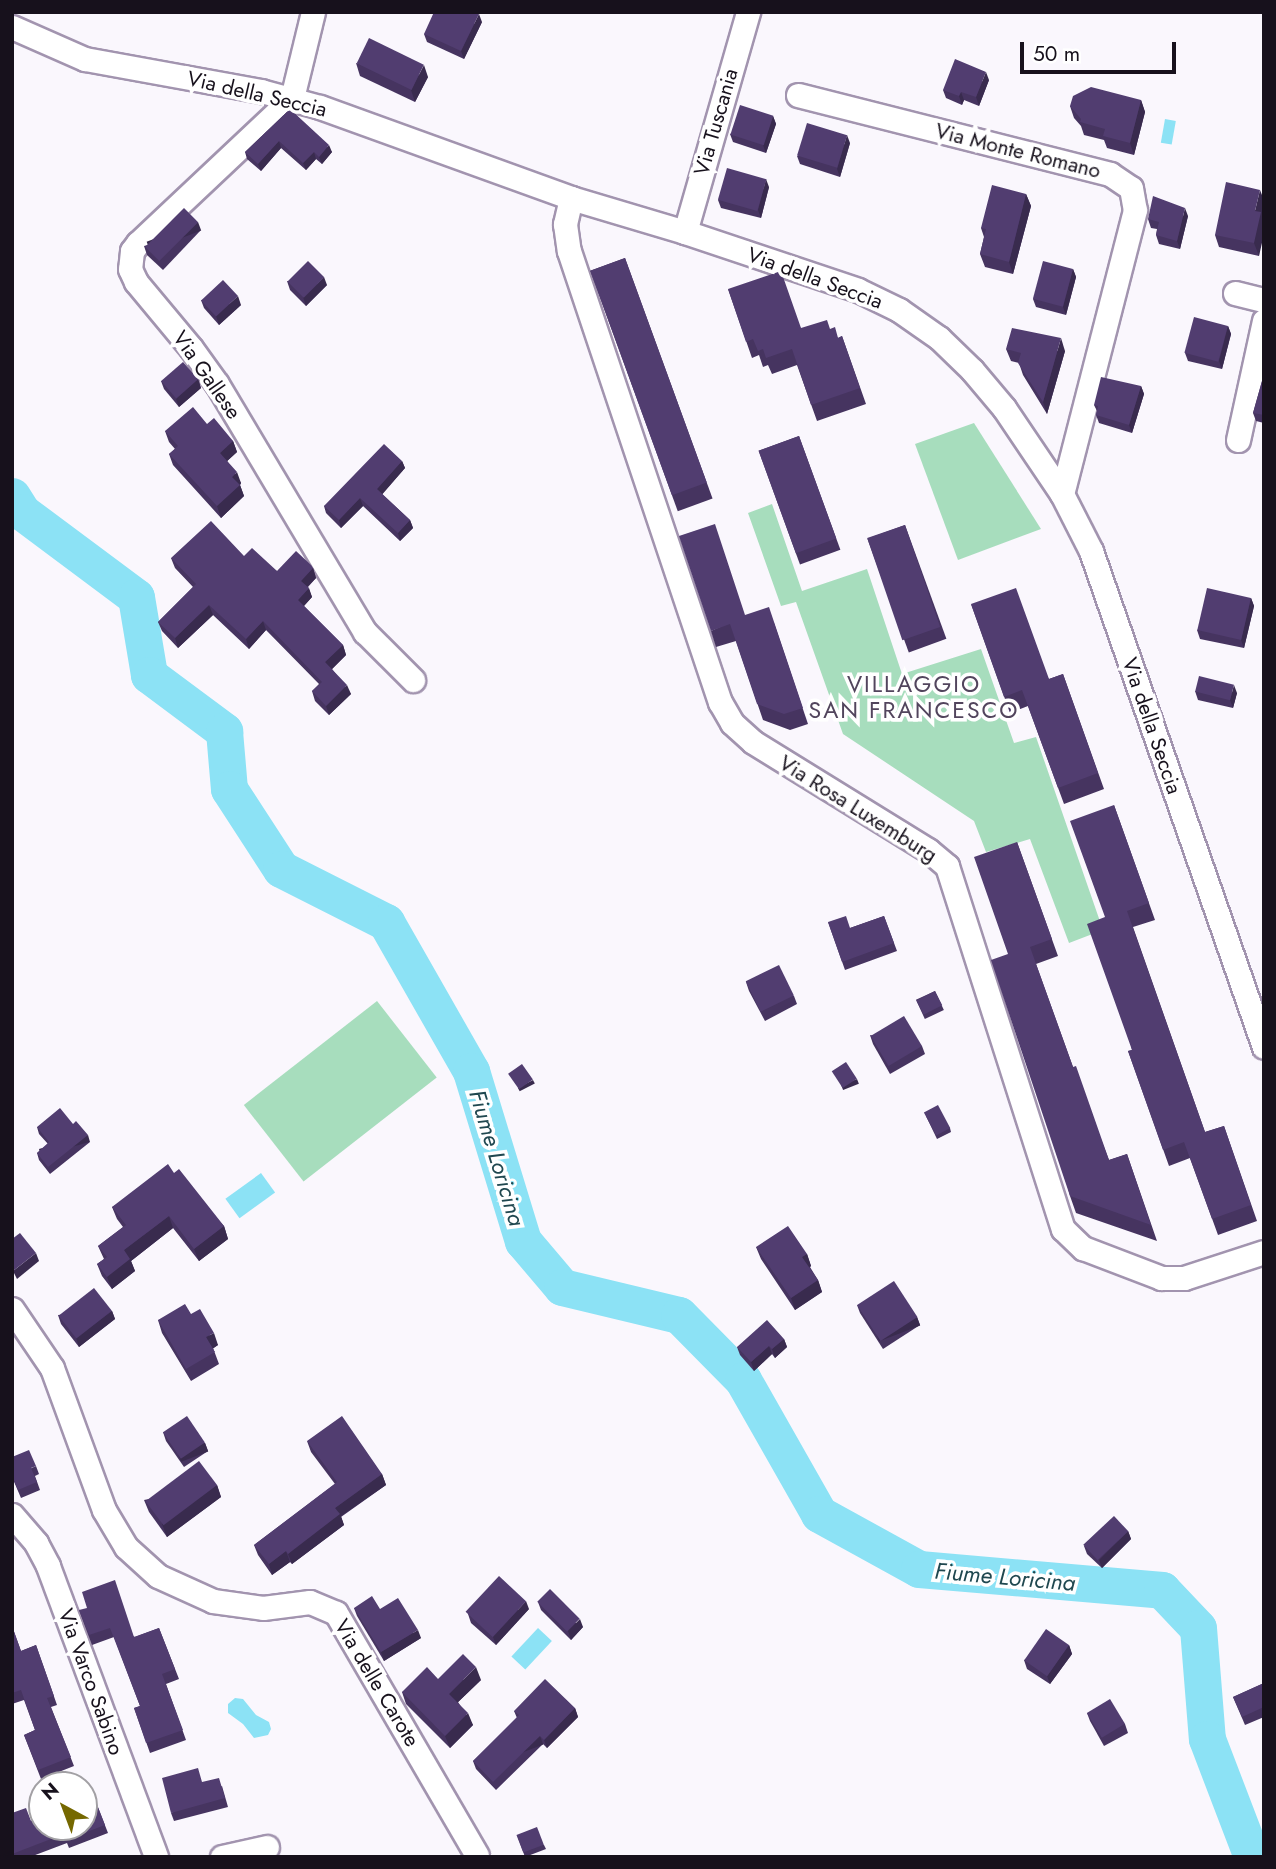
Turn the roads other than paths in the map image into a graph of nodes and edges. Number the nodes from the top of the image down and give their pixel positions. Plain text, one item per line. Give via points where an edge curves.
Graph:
1 (313, 12) edge
2 (748, 12) edge
3 (12, 27) edge
4 (798, 95) dead end
5 (292, 98) junction
6 (570, 198) junction
7 (685, 232) junction
8 (1235, 293) dead end
9 (1264, 300) edge
10 (1264, 321) edge
11 (1238, 440) dead end
12 (1062, 494) junction
13 (414, 680) dead end
14 (1264, 1047) edge
15 (1264, 1252) edge
16 (12, 1309) edge
17 (12, 1515) edge
18 (267, 1847) dead end
19 (477, 1855) edge
20 (156, 1857) edge
21 (222, 1857) edge

1 - 5 street
2 - 7 street, Via Tuscania
3 - 5 street, Via della Seccia via 85,59
4 - 12 street, Via Monte Romano via 1110,174 1131,188 1135,210
5 - 6 street, Via della Seccia
5 - 13 street, Via Gallese via 138,243 130,269 217,384 353,615
6 - 7 street, Via della Seccia
6 - 15 street, Via Rosa Luxemburg via 565,224 569,251 720,702 732,723 753,742 947,866 1063,1229 1089,1251 1161,1278 1184,1278
7 - 12 street, Via della Seccia via 851,288 909,316 946,344 988,387
8 - 9 street
10 - 11 street
12 - 14 street, Via della Seccia via 1108,596
16 - 19 street, Via delle Carote via 52,1368 104,1510 126,1547 158,1576 213,1601 263,1608 310,1602 336,1613
17 - 20 street, Via Varco Sabino via 48,1566
18 - 21 street

